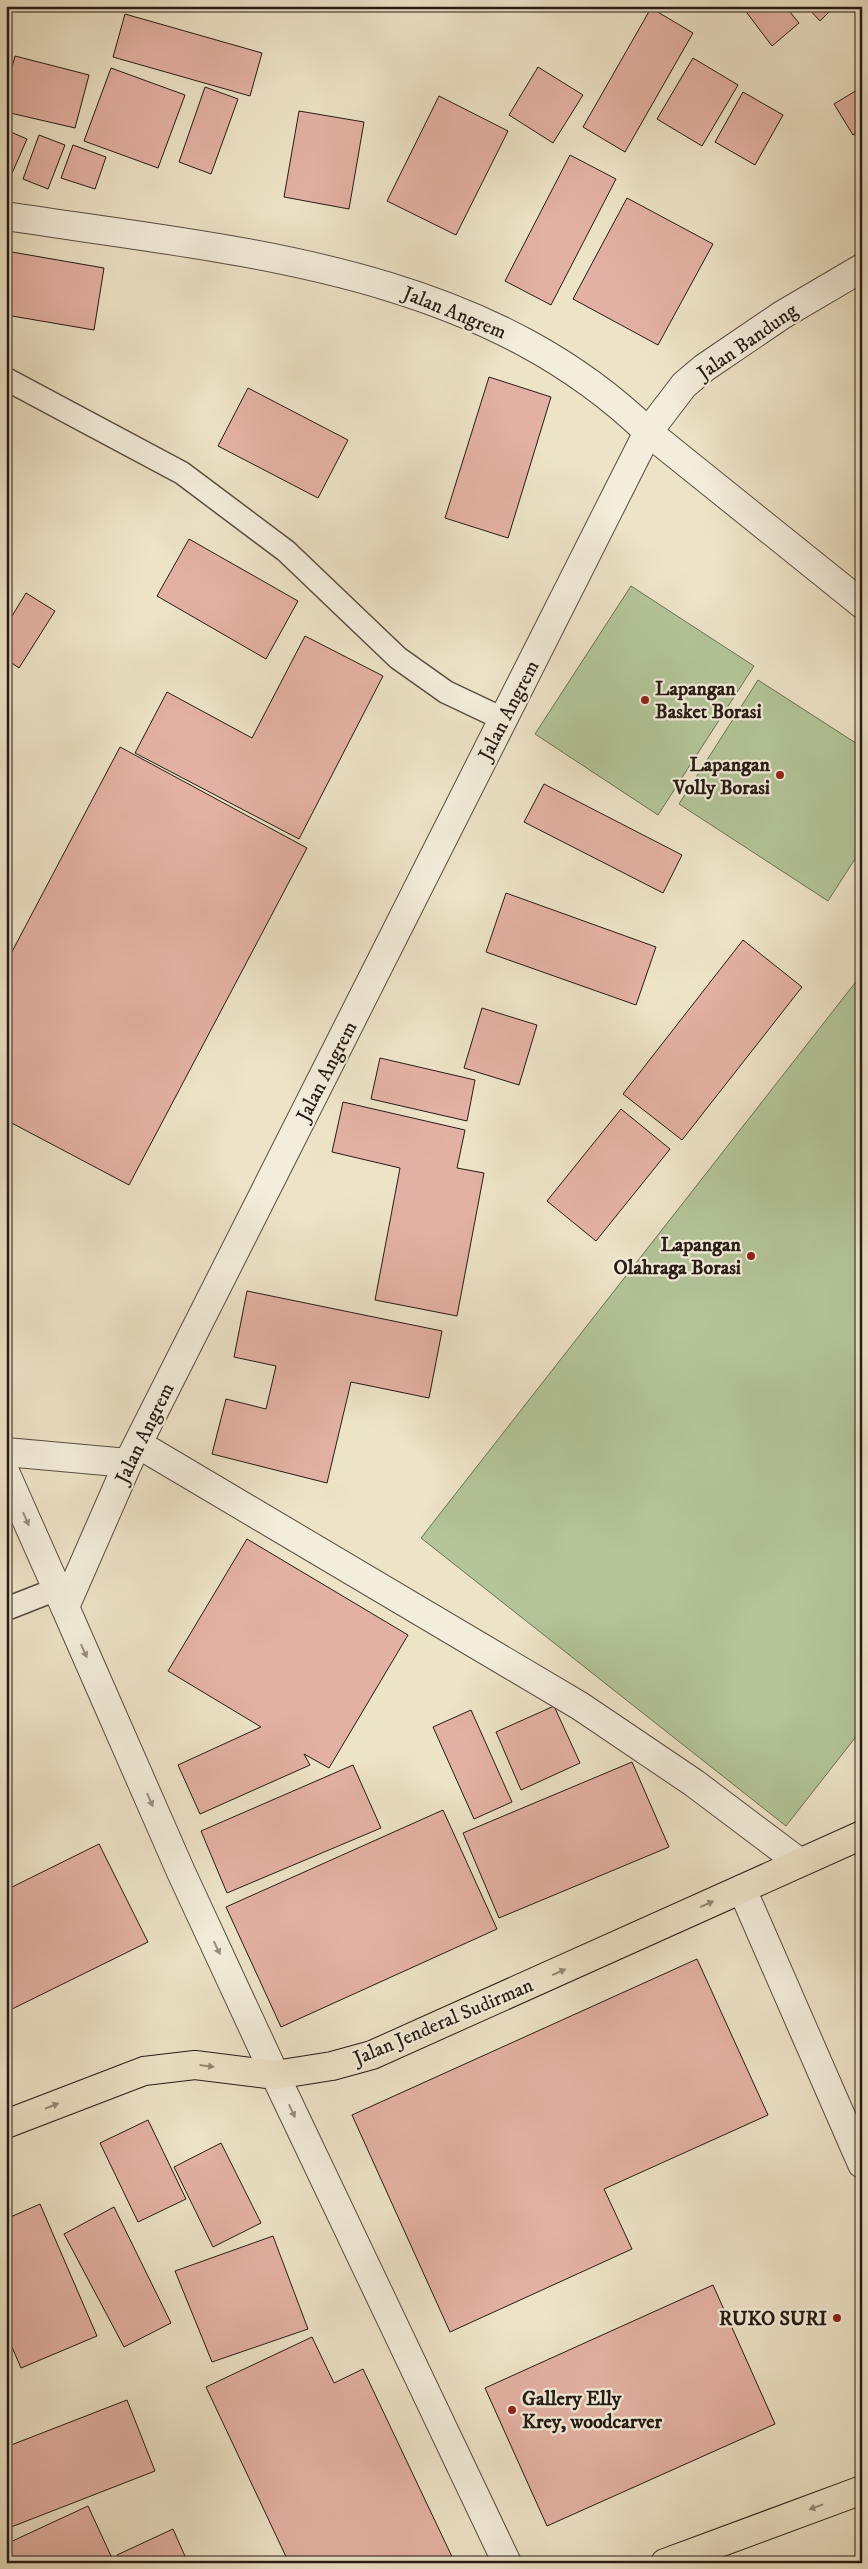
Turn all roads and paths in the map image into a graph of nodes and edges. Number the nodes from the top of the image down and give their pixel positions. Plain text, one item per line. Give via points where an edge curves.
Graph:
1 (6, 216) edge
2 (862, 268) edge
3 (6, 379) edge
4 (648, 432) junction
5 (862, 604) edge
6 (503, 719) junction
7 (6, 1452) edge
8 (133, 1453) junction
9 (6, 1474) edge
10 (61, 1598) junction
11 (6, 1609) edge
12 (862, 1835) edge
13 (799, 1862) junction
14 (742, 1889) junction
15 (275, 2075) junction
16 (6, 2124) edge
17 (862, 2164) edge
18 (862, 2490) edge
19 (507, 2563) edge
20 (664, 2563) edge

1 - 4 street, Jalan Angrem via 272,257 368,279 430,298 526,342 620,405
2 - 4 street, Jalan Bandung via 782,315 704,368 679,391
3 - 6 lane via 182,473 286,551 398,658 446,692
4 - 5 street
4 - 6 street, Jalan Angrem
6 - 8 street, Jalan Angrem
7 - 8 street
8 - 10 street, Jalan Angrem
8 - 13 street via 580,1706 694,1783
9 -> 10 street
10 - 11 lane
10 -> 15 street via 181,1872
12 - 13 highway, Jalan Jenderal Sudirman
13 - 14 highway, Jalan Jenderal Sudirman
15 -> 14 highway, Jalan Jenderal Sudirman via 332,2066 372,2055
14 - 17 street
16 -> 15 highway, Jalan Jenderal Sudirman via 144,2070 195,2065
15 -> 19 street
18 -> 20 highway

